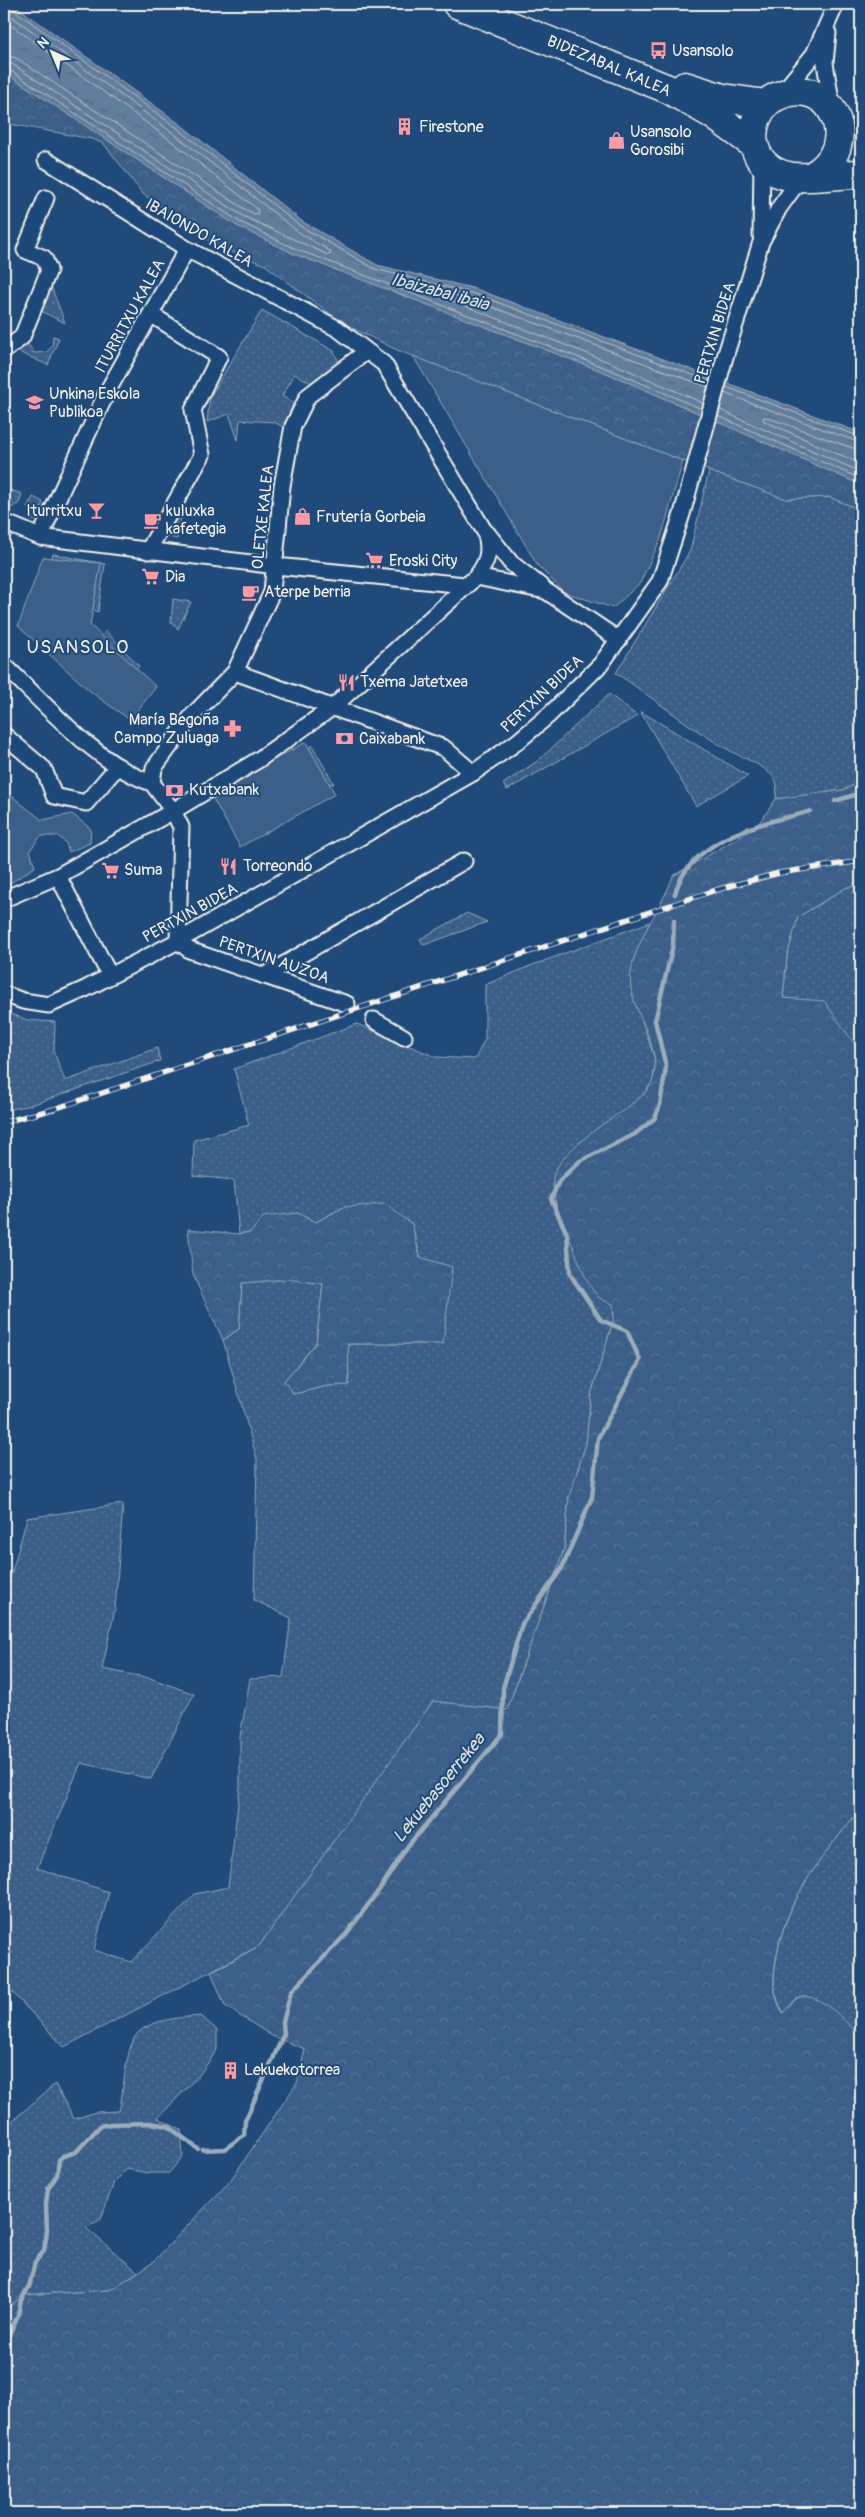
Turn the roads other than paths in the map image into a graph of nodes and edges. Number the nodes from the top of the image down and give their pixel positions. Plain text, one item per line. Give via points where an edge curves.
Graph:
1 (457, 4) edge
2 (836, 4) edge
3 (829, 22) junction
4 (596, 59) junction
5 (774, 99) junction
6 (836, 117) junction
7 (861, 145) edge
8 (758, 153) junction
9 (46, 160) dead end
10 (861, 174) edge
11 (806, 177) junction
12 (46, 198) dead end
13 (761, 242) junction
14 (187, 249) junction
15 (152, 315) junction
16 (4, 346) edge
17 (367, 351) junction
18 (4, 522) edge
19 (40, 537) junction
20 (487, 537) junction
21 (148, 551) junction
22 (276, 566) junction
23 (470, 581) junction
24 (526, 587) junction
25 (546, 591) junction
26 (619, 640) junction
27 (4, 665) edge
28 (235, 672) junction
29 (333, 706) junction
30 (4, 736) edge
31 (118, 766) junction
32 (473, 773) junction
33 (152, 783) junction
34 (173, 811) junction
35 (464, 861) dead end
36 (58, 876) junction
37 (4, 899) edge
38 (184, 945) junction
39 (110, 976) junction
40 (264, 976) junction
41 (4, 994) edge
42 (347, 1004) dead end
43 (374, 1020) dead end
44 (404, 1036) dead end

1 - 4 highway, BIDEZABAL KALEA
2 - 3 street
3 - 5 street via 814,54
3 - 6 street via 825,63 827,89
4 - 5 highway, BIDEZABAL KALEA via 723,98
4 - 8 highway, BIDEZABAL KALEA via 668,89 712,114
5 - 6 highway via 799,91 811,94 823,100
5 - 8 highway via 758,116 753,129
6 - 7 highway
6 - 11 highway via 840,137 838,150 832,161
8 - 11 highway via 779,175
8 - 13 street via 763,206
9 - 14 street, IBAIONDO KALEA
10 - 11 highway
11 - 13 street via 779,208
12 - 16 street via 25,250 44,258 49,270 22,337 8,348
13 - 26 street, PERTXIN BIDEA via 660,581
14 - 15 street, ITURRITXU KALEA
14 - 17 street, IBAIONDO KALEA via 338,330
15 - 19 street, ITURRITXU KALEA via 107,392
15 - 21 street via 219,357 193,410 202,456
17 - 20 street via 384,364
17 - 22 street, OLETXE KALEA via 308,396 294,426 282,486
18 - 19 street
19 - 21 street
20 - 23 street via 488,561
20 - 24 street via 508,571
20 - 25 street via 511,563
21 - 22 street
22 - 23 street
22 - 28 street, OLETXE KALEA via 272,592
23 - 24 street
23 - 29 street
24 - 25 street
25 - 26 street
26 - 32 street, PERTXIN BIDEA via 549,715
27 - 31 street via 77,735
28 - 29 street
28 - 33 street, OLETXE KALEA via 154,768
29 - 32 street via 444,748
29 - 34 street via 258,760
30 - 31 street via 44,768 54,796 86,803
31 - 33 street
32 - 38 street, PERTXIN BIDEA
33 - 34 street
34 - 36 street
34 - 38 street via 181,827
35 - 40 street
36 - 37 street
36 - 39 street
38 - 39 street, PERTXIN BIDEA
38 - 40 street, PERTXIN AUZOA
39 - 41 street, PERTXIN BIDEA via 49,1005
40 - 42 street, PERTXIN AUZOA
43 - 44 street

